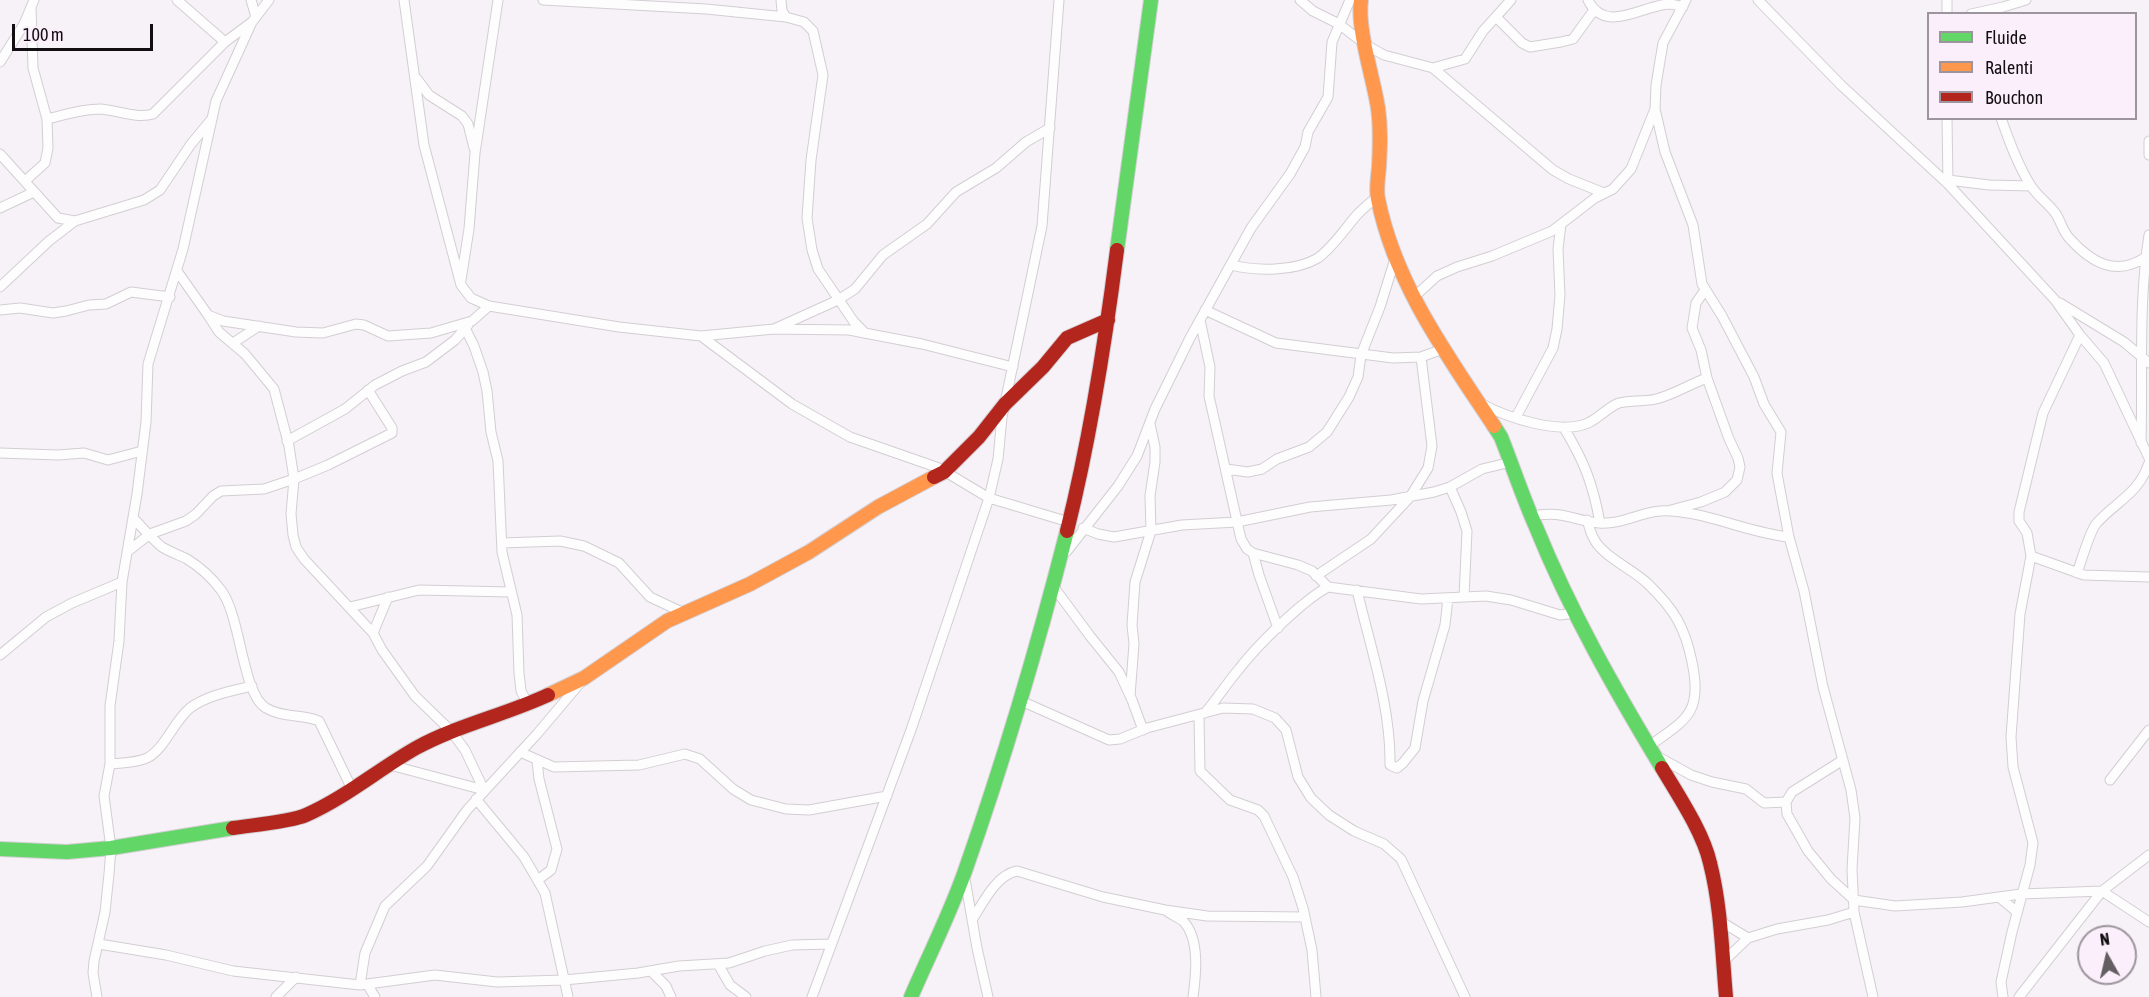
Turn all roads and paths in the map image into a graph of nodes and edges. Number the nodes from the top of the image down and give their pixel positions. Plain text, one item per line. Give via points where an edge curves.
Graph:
1 (177, 0) edge
2 (251, 0) edge
3 (269, 0) edge
4 (404, 0) edge
5 (498, 0) edge
6 (543, 0) edge
7 (781, 0) edge
8 (1151, 0) edge
9 (1300, 0) edge
10 (1350, 0) edge
11 (1361, 0) edge
12 (1511, 0) edge
13 (1588, 0) edge
14 (1758, 0) edge
15 (2026, 0) edge
16 (1057, 2) edge
17 (1685, 3) edge
18 (32, 4) edge
19 (1594, 10) junction
20 (1980, 12) edge
21 (1496, 16) junction
22 (786, 17) junction
23 (254, 19) junction
24 (1339, 24) junction
25 (225, 42) junction
26 (1366, 45) junction
27 (0, 62) edge
28 (1433, 68) junction
29 (416, 76) junction
30 (1655, 109) junction
31 (212, 118) junction
32 (47, 119) junction
33 (1947, 120) edge
34 (2002, 120) edge
35 (1050, 128) junction
36 (2149, 141) edge
37 (475, 153) junction
38 (0, 154) edge
39 (2149, 155) edge
40 (25, 181) junction
41 (1948, 182) junction
42 (2031, 186) junction
43 (34, 192) junction
44 (1604, 193) junction
45 (1377, 197) junction
46 (0, 208) edge
47 (75, 220) junction
48 (1561, 224) junction
49 (2149, 235) edge
50 (2147, 252) edge
51 (1395, 259) junction
52 (1231, 265) junction
53 (177, 272) junction
54 (1387, 284) junction
55 (1406, 284) junction
56 (461, 285) junction
57 (0, 287) edge
58 (1705, 290) junction
59 (170, 297) junction
60 (1414, 297) junction
61 (838, 300) junction
62 (2055, 300) junction
63 (489, 306) junction
64 (0, 310) edge
65 (1205, 310) junction
66 (208, 315) junction
67 (1108, 320) junction
68 (1200, 320) junction
69 (467, 324) junction
70 (260, 326) junction
71 (774, 329) junction
72 (865, 333) junction
73 (2079, 335) junction
74 (701, 336) junction
75 (233, 343) junction
76 (1443, 349) junction
77 (1360, 355) junction
78 (2140, 355) junction
79 (1421, 357) junction
80 (2149, 363) edge
81 (1012, 367) junction
82 (1707, 378) junction
83 (368, 390) junction
84 (1476, 401) junction
85 (1005, 404) junction
86 (1516, 417) junction
87 (1150, 424) junction
88 (1564, 428) junction
89 (287, 441) junction
90 (2141, 445) junction
91 (142, 452) junction
92 (0, 453) edge
93 (2149, 458) edge
94 (1510, 462) junction
95 (2149, 463) edge
96 (1226, 470) junction
97 (944, 472) junction
98 (294, 479) junction
99 (1450, 487) junction
100 (1410, 497) junction
101 (988, 498) junction
102 (1671, 510) junction
103 (1531, 516) junction
104 (133, 518) junction
105 (1587, 520) junction
106 (1069, 522) junction
107 (1237, 522) junction
108 (1600, 523) junction
109 (1083, 528) junction
110 (1151, 531) junction
111 (150, 534) junction
112 (1789, 537) junction
113 (502, 543) junction
114 (127, 552) junction
115 (1253, 553) junction
116 (2031, 556) junction
117 (1059, 563) junction
118 (2077, 573) junction
119 (1316, 576) junction
120 (2149, 577) edge
121 (122, 582) junction
122 (1053, 586) junction
123 (1328, 587) junction
124 (1357, 590) junction
125 (511, 592) junction
126 (388, 597) junction
127 (1464, 597) junction
128 (1448, 598) junction
129 (350, 607) junction
130 (684, 613) junction
131 (1575, 613) junction
132 (1278, 628) junction
133 (373, 633) junction
134 (0, 655) edge
135 (584, 678) junction
136 (252, 686) junction
137 (1130, 696) junction
138 (1019, 699) junction
139 (528, 704) junction
140 (1202, 715) junction
141 (1143, 730) junction
142 (2149, 730) edge
143 (451, 731) junction
144 (1651, 750) junction
145 (520, 752) junction
146 (1842, 760) junction
147 (537, 761) junction
148 (110, 764) junction
149 (390, 765) junction
150 (2110, 780) dead end
151 (352, 789) junction
152 (484, 790) junction
153 (886, 796) junction
154 (476, 799) junction
155 (1786, 802) junction
156 (111, 848) junction
157 (0, 849) edge
158 (2149, 855) edge
159 (964, 873) junction
160 (539, 879) junction
161 (2102, 891) junction
162 (2022, 894) junction
163 (1998, 897) junction
164 (1854, 900) junction
165 (1165, 910) junction
166 (1854, 912) junction
167 (2017, 912) junction
168 (1305, 917) junction
169 (972, 920) junction
170 (1720, 921) junction
171 (2149, 922) edge
172 (1748, 938) junction
173 (99, 944) junction
174 (831, 944) junction
175 (1724, 961) junction
176 (718, 964) junction
177 (651, 971) junction
178 (296, 977) junction
179 (564, 980) junction
180 (364, 984) junction
181 (286, 993) edge
182 (97, 997) edge
183 (276, 997) edge
184 (375, 997) edge
185 (568, 997) edge
186 (671, 997) edge
187 (746, 997) edge
188 (812, 997) edge
189 (911, 997) edge
190 (988, 997) edge
191 (1193, 997) edge
192 (1316, 997) edge
193 (1466, 997) edge
194 (1726, 997) edge
195 (1873, 997) edge
196 (2003, 997) edge
197 (2019, 997) edge

1 - 25 street
2 - 23 street
3 - 23 street
4 - 29 street
5 - 37 street
6 - 22 street
7 - 22 street
8 - 67 main road
9 - 24 street
10 - 24 street
11 - 26 main road via 1359,15
12 - 21 street
13 - 19 street
14 - 41 street via 1841,86
15 - 20 street
16 - 35 street
17 - 19 street via 1612,17
17 - 30 street via 1663,42
18 - 27 street
18 - 32 street via 33,68
19 - 21 street via 1572,39 1530,47 1522,44
21 - 28 street via 1465,58
22 - 61 street via 804,22 813,31 820,57 823,75 807,218 818,269
23 - 25 street
23 - 31 street
24 - 26 street
24 - 52 street via 1332,42 1328,97 1290,174 1251,228
25 - 32 street via 153,114 98,109
26 - 28 street via 1384,55
26 - 45 main road via 1381,129
28 - 44 street via 1553,170
29 - 37 street via 429,95 462,116 468,124
29 - 56 street via 424,145
30 - 44 street via 1631,169
30 - 58 street via 1665,152 1693,225
31 - 47 street via 160,190 144,200
31 - 53 street
32 - 40 street via 46,160
33 - 41 street
34 - 42 street
35 - 61 street via 956,192 927,224 883,255 855,289
35 - 81 street via 1042,226
36 - 39 street
37 - 56 street
38 - 40 street
40 - 43 street
41 - 42 street
41 - 62 street
42 - 50 street via 2068,237 2099,263 2124,268 2136,264
43 - 46 street
43 - 47 street via 58,218
44 - 48 street
45 - 51 main road
45 - 52 street via 1317,258 1267,270
47 - 57 street
48 - 60 street via 1544,235 1437,276
48 - 86 street via 1560,295 1553,348
49 - 50 street
50 - 78 street
51 - 54 street
51 - 55 main road
52 - 65 street
53 - 59 street
53 - 66 street
54 - 55 street
54 - 77 street
55 - 60 main road
56 - 63 street via 471,298
58 - 82 street via 1696,303 1692,328
58 - 112 street via 1781,432 1777,473
59 - 64 street via 131,292 106,304 53,313 20,308
59 - 91 street via 148,364
60 - 76 main road
61 - 71 street
61 - 72 street
62 - 73 street
62 - 78 street
63 - 69 street
63 - 74 street
65 - 68 street
65 - 77 street via 1276,343
66 - 70 street
66 - 75 street via 219,332
67 - 85 main road via 1067,338
67 - 106 main road
68 - 87 street
68 - 96 street via 1210,367 1209,396
69 - 70 street via 432,333 388,336 356,324 322,333
69 - 83 street via 455,340 426,362
69 - 113 street via 483,372 498,460
70 - 75 street
71 - 72 street via 822,328
71 - 74 street
72 - 81 street
73 - 90 street via 2104,363
73 - 116 street via 2043,413 2020,504 2019,517
74 - 97 street via 792,404 850,437
75 - 89 street via 274,389
76 - 79 street
76 - 84 main road
77 - 79 street
77 - 96 street via 1358,377 1349,397 1318,441 1262,470
78 - 80 street
78 - 90 street
79 - 100 street via 1432,446 1428,468
81 - 85 street
82 - 88 street via 1655,399 1621,402 1591,422
82 - 102 street via 1738,458 1738,477 1725,492
83 - 89 street via 345,409
83 - 98 street via 392,433
84 - 86 street
84 - 94 main road via 1500,437
85 - 97 main road
85 - 101 street
86 - 88 street
87 - 109 street via 1137,456 1118,486
87 - 110 street via 1155,447
88 - 108 street via 1588,475
89 - 98 street
90 - 93 street
91 - 92 street via 108,460 84,453
91 - 104 street
94 - 99 street via 1482,469
94 - 103 main road
95 - 118 street via 2135,491 2093,528
96 - 107 street
97 - 101 street
97 - 130 main road via 750,584
98 - 111 street via 264,489 221,491 186,521
98 - 129 street via 291,514 296,547
99 - 100 street
99 - 127 street via 1467,531
100 - 107 street via 1286,511
100 - 119 street via 1371,539
101 - 106 street
101 - 153 street
102 - 108 street
102 - 112 street
103 - 105 street via 1563,514
103 - 131 main road
104 - 111 street
104 - 114 street
105 - 108 street
105 - 144 street via 1599,546 1649,584 1680,621 1688,639 1695,677 1693,708
106 - 117 main road
107 - 110 street
107 - 115 street via 1240,539
109 - 110 street via 1114,537
109 - 117 street
110 - 137 street via 1135,582
111 - 114 street
111 - 136 street via 163,547 196,565 222,592 232,611
112 - 146 street
113 - 125 street
113 - 130 street via 560,541 584,546 619,563 650,597
114 - 121 street
115 - 119 street via 1298,565
115 - 132 street
116 - 118 street
116 - 162 street via 2020,614 2011,736 2013,767 2033,843
117 - 122 main road
118 - 120 street
119 - 123 street
121 - 134 street via 46,617
121 - 148 street via 110,706
122 - 137 street via 1119,672
122 - 138 main road
123 - 124 street
123 - 132 street
124 - 128 street via 1421,599
124 - 128 street via 1380,685 1393,768 1403,764 1415,748
125 - 126 street via 420,590
125 - 139 street via 518,615 521,691
126 - 129 street
126 - 133 street
127 - 128 street
127 - 131 street via 1486,596 1560,615
129 - 133 street
130 - 135 main road
131 - 144 main road
132 - 140 street via 1237,670
133 - 143 street via 415,696
135 - 139 main road
135 - 145 street
136 - 148 street via 216,695 189,709 148,758
136 - 151 street via 257,701 267,709 320,721
137 - 141 street
138 - 141 street via 1109,740
138 - 159 main road
139 - 143 main road
140 - 141 street
140 - 168 street via 1200,771 1230,800 1264,816 1293,877
140 - 193 street via 1223,708 1253,709 1275,717 1286,730 1298,777 1311,798 1329,815 1384,844 1401,859
142 - 150 street
143 - 149 main road
143 - 152 street
144 - 155 street via 1690,774 1746,789 1764,803
144 - 170 main road via 1688,809 1710,861
145 - 147 street
145 - 152 street
146 - 155 street via 1798,787
146 - 164 street via 1855,818
147 - 153 street via 554,767 582,768 639,765 685,754 700,759 751,800 786,809 809,810
147 - 160 street via 557,849 551,870
148 - 156 street via 104,795
149 - 151 main road
149 - 152 street
151 - 156 main road via 304,816
152 - 154 street
153 - 174 street
154 - 160 street
154 - 180 street via 427,866 385,906 365,953
155 - 164 street via 1787,814 1808,851
156 - 157 main road via 67,852
156 - 173 street
158 - 161 street
159 - 169 street
159 - 189 main road
160 - 179 street
161 - 162 street
161 - 171 street
161 - 197 street
162 - 163 street
162 - 167 street
163 - 164 street via 1895,906
163 - 167 street
164 - 166 street
165 - 168 street via 1207,916
165 - 169 street via 1103,897 1017,871 1005,875 991,890
165 - 191 street via 1184,922 1190,934 1196,954
166 - 172 street
166 - 195 street
167 - 196 street via 2001,982
168 - 192 street
169 - 190 street
170 - 172 street
170 - 175 main road
172 - 175 street
173 - 178 street via 233,971
173 - 182 street via 93,973
174 - 176 street via 792,945
174 - 188 street
175 - 194 main road
176 - 177 street
176 - 187 street via 730,985
177 - 179 street
177 - 186 street
178 - 180 street
178 - 181 street
179 - 180 street via 497,982 435,975
179 - 185 street
180 - 184 street
181 - 183 street

